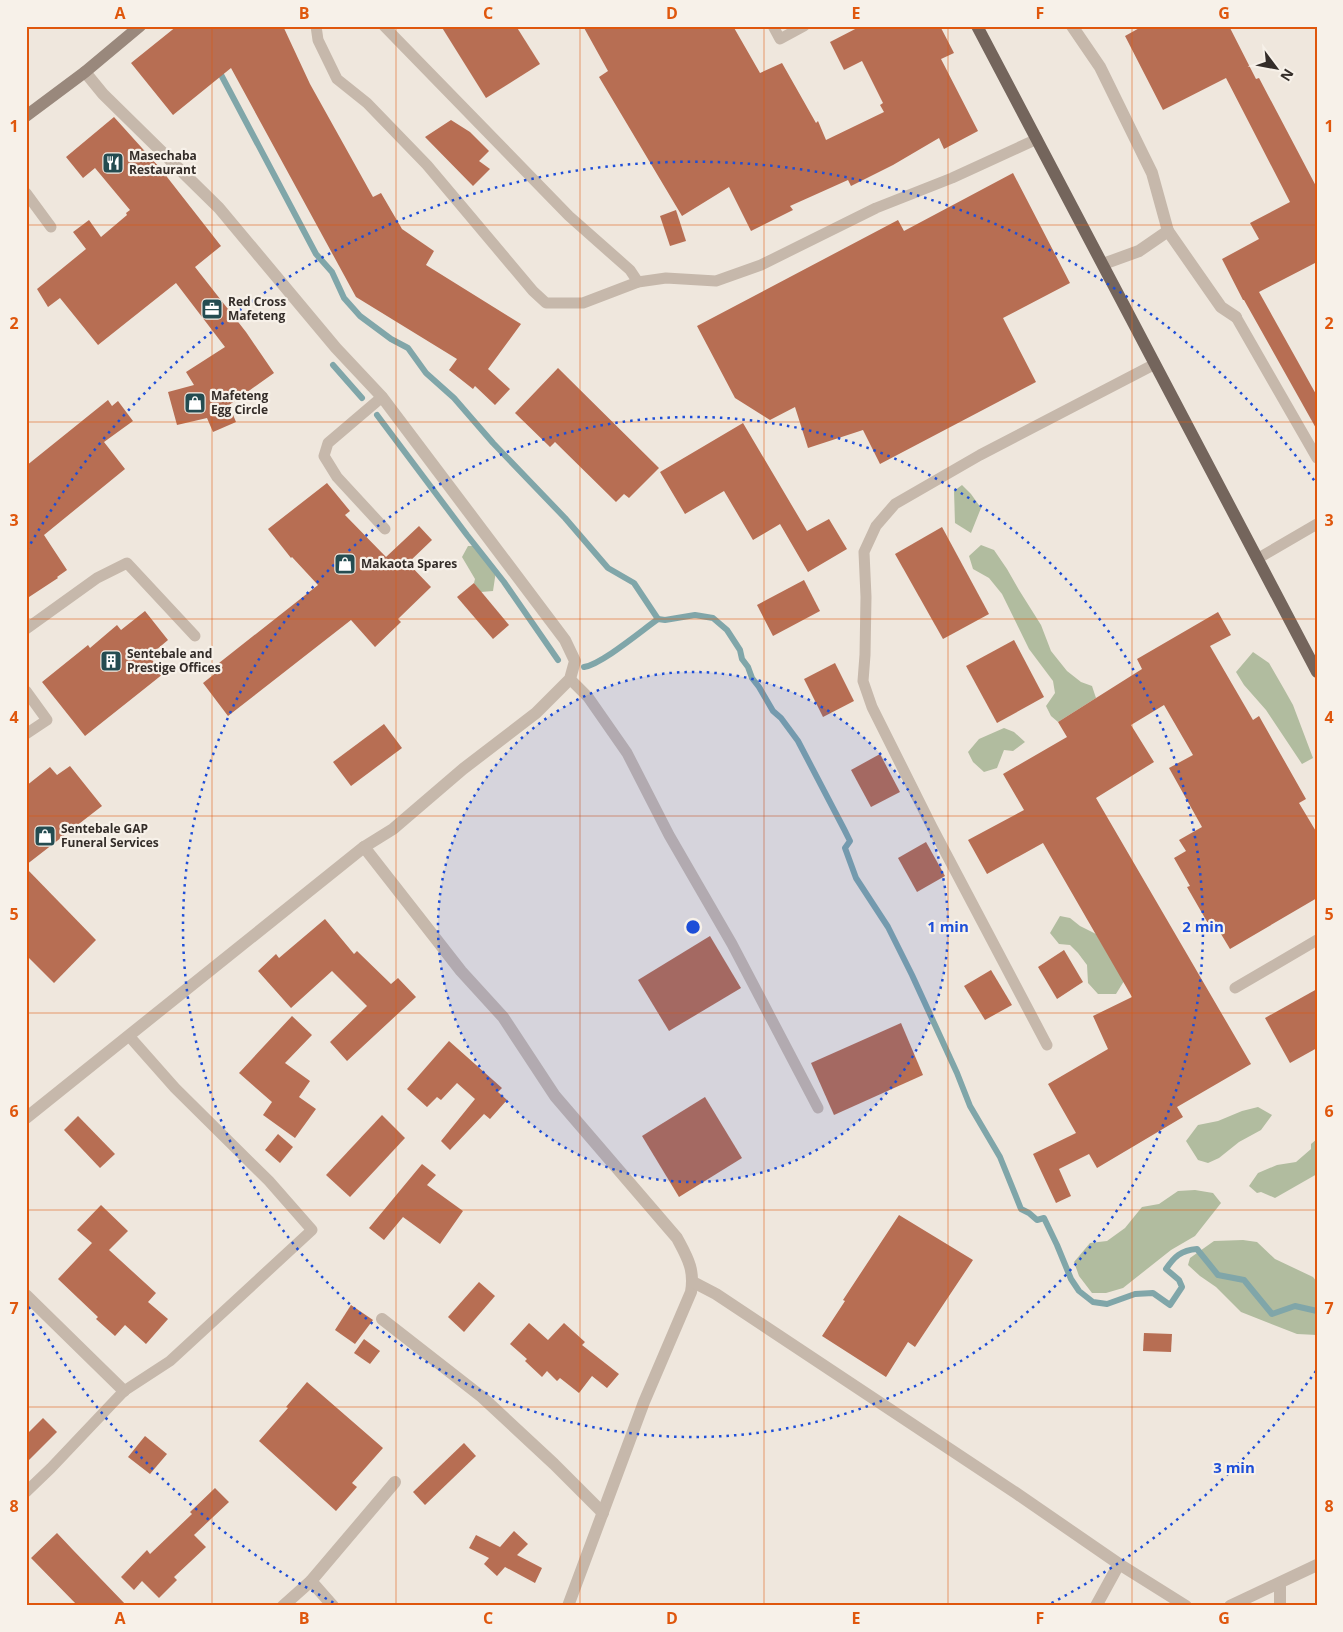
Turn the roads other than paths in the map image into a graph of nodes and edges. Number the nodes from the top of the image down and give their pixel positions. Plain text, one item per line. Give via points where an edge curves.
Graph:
1 (140, 26) edge
2 (316, 26) edge
3 (384, 26) edge
4 (773, 26) edge
5 (804, 26) edge
6 (976, 26) edge
7 (1072, 26) edge
8 (85, 72) junction
9 (26, 116) edge
10 (1036, 139) junction
11 (26, 193) edge
12 (51, 227) dead end
13 (1168, 231) junction
14 (1103, 264) junction
15 (638, 282) junction
16 (1236, 317) joint
17 (1155, 364) junction
18 (382, 397) junction
19 (1317, 458) edge
20 (1317, 524) edge
21 (385, 529) dead end
22 (1258, 559) junction
23 (26, 629) edge
24 (195, 636) dead end
25 (1317, 672) edge
26 (570, 679) junction
27 (26, 692) edge
28 (26, 734) edge
29 (364, 847) junction
30 (1317, 940) edge
31 (1235, 988) dead end
32 (129, 1036) junction
33 (1047, 1045) dead end
34 (818, 1108) dead end
35 (26, 1118) edge
36 (693, 1282) junction
37 (26, 1295) edge
38 (382, 1319) dead end
39 (124, 1390) junction
40 (395, 1482) dead end
41 (26, 1492) edge
42 (603, 1513) junction
43 (1119, 1564) junction
44 (1317, 1565) edge
45 (311, 1581) junction
46 (1280, 1583) junction
47 (1183, 1605) edge
48 (283, 1606) edge
49 (333, 1606) edge
50 (568, 1606) edge
51 (1096, 1606) edge
52 (1230, 1606) edge
53 (1280, 1606) edge

1 - 8 main road
2 - 15 lane via 318,40 337,79 367,103 428,165 546,303 584,303
3 - 15 lane via 569,216 630,270
4 - 5 lane via 780,39
6 - 10 main road
7 - 13 street via 1100,67 1152,173
8 - 9 main road
8 - 18 street via 103,94 219,208 336,348
10 - 14 main road
10 - 15 lane via 952,178 876,208 761,265 716,281 666,278
11 - 12 lane
13 - 14 street via 1139,251
13 - 16 street via 1222,307
14 - 17 main road
16 - 19 lane
17 - 22 main road
17 - 33 lane via 980,455 894,504 876,526 864,552 863,681 872,707
18 - 21 lane via 328,443 324,456 337,477
18 - 26 street via 565,640 575,662
20 - 22 lane
22 - 25 main road
23 - 24 lane via 97,578 127,563
26 - 29 street via 536,713 393,829
26 - 34 lane via 588,697 627,754
27 - 28 lane via 47,720
29 - 32 street
29 - 36 street via 461,971 503,1017 555,1096 678,1238 691,1264
30 - 31 lane
32 - 35 street
32 - 39 lane via 312,1230 170,1361
36 - 42 street
36 - 43 street via 716,1294
37 - 39 street
38 - 42 street via 482,1397
39 - 41 lane
40 - 45 street
42 - 50 street
43 - 47 street
43 - 51 street
44 - 46 street
45 - 48 street
45 - 49 street
46 - 52 street
46 - 53 street

